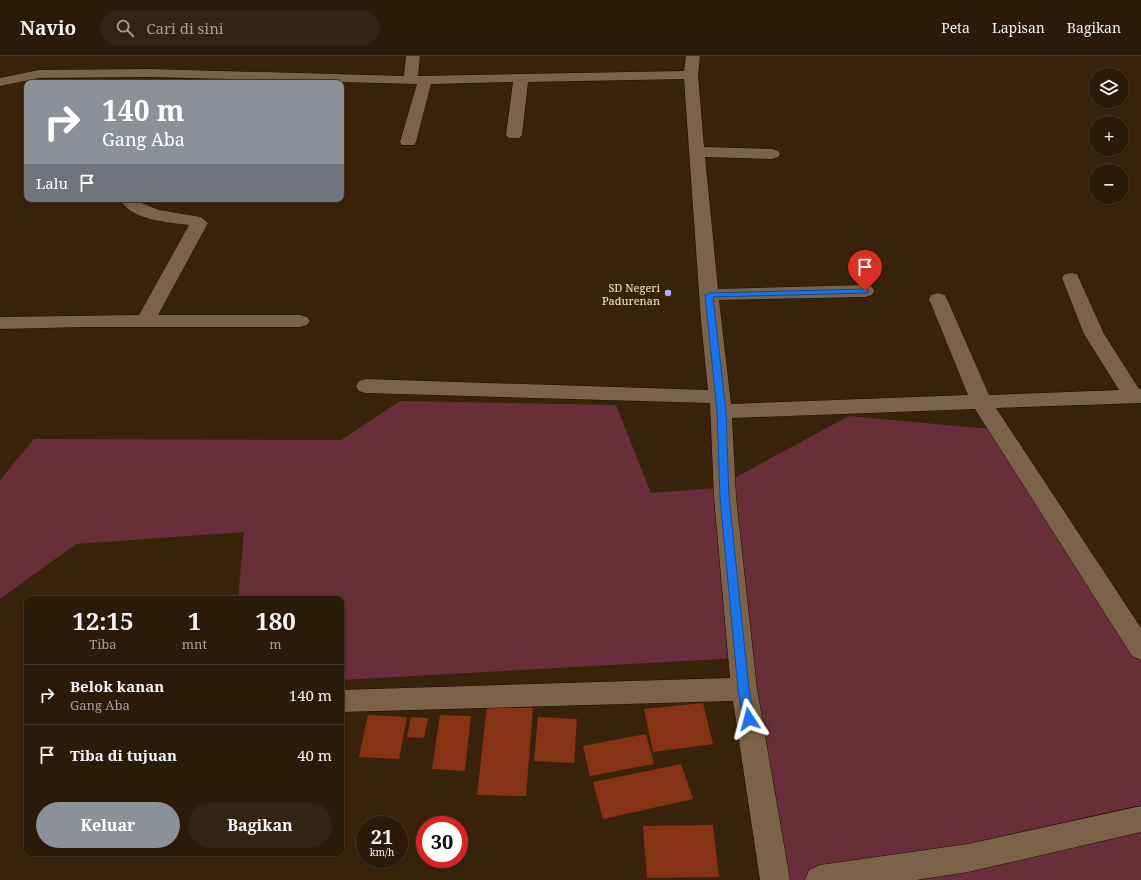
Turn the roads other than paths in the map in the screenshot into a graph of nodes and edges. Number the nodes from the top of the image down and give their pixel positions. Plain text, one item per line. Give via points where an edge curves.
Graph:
1 (413, 56) edge
2 (692, 66) edge
3 (521, 78) junction
4 (418, 80) junction
5 (0, 82) edge
6 (514, 135) dead end
7 (408, 142) dead end
8 (697, 152) junction
9 (772, 154) dead end
10 (130, 202) edge
11 (1071, 278) dead end
12 (865, 291) dead end
13 (709, 295) junction
14 (938, 299) dead end
15 (300, 321) dead end
16 (145, 322) junction
17 (0, 323) edge
18 (366, 386) dead end
19 (1137, 396) edge
20 (982, 403) junction
21 (721, 404) junction
22 (1141, 649) edge
23 (744, 689) junction
24 (344, 701) edge
25 (1141, 819) edge
26 (775, 880) edge
27 (820, 880) edge

1 - 4 street
2 - 3 street
2 - 8 street
3 - 4 street
3 - 6 street
4 - 5 street via 150,73 39,74
4 - 7 street
8 - 9 street
8 - 13 street
10 - 16 street via 132,207 142,211 199,223
11 - 19 street via 1094,334
12 - 13 street
13 - 21 street
14 - 20 street
15 - 16 street
16 - 17 street
18 - 21 street
19 - 20 street
20 - 21 street
20 - 22 street
21 - 23 street via 725,497
23 - 24 street
23 - 26 street
25 - 27 street via 968,858

